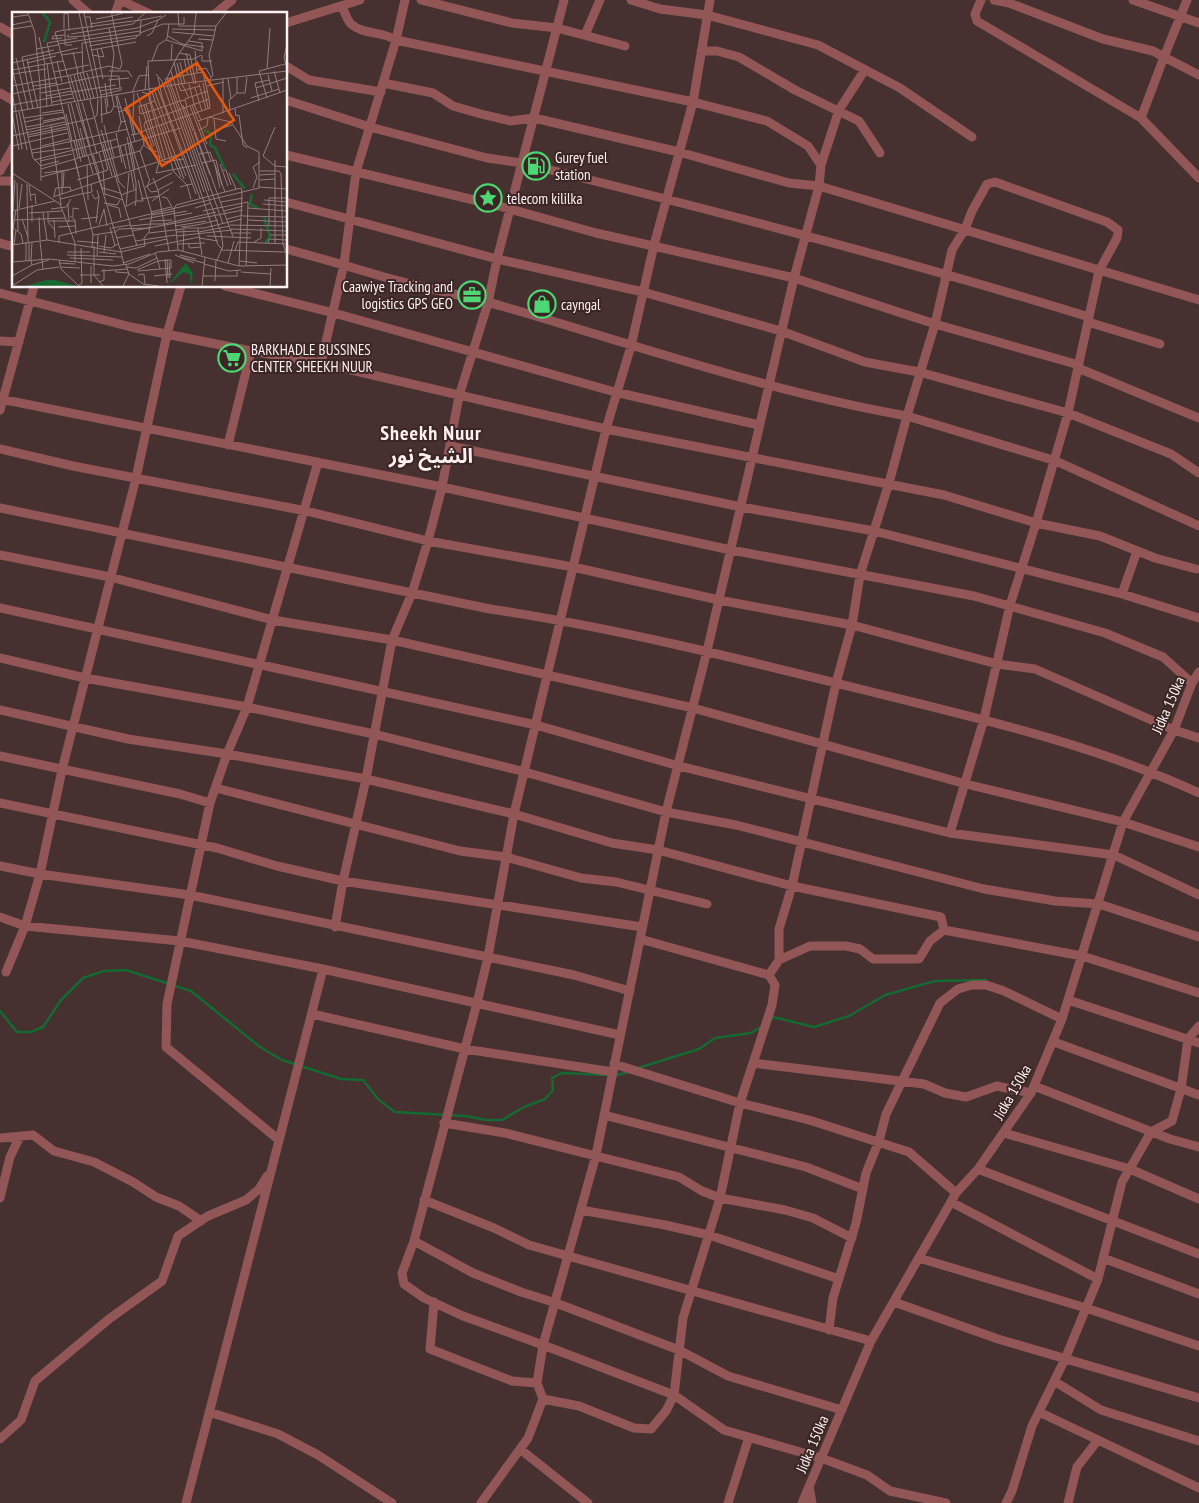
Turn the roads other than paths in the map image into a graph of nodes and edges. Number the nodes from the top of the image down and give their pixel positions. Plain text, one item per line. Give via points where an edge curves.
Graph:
1 (73, 0) edge
2 (120, 0) edge
3 (232, 0) edge
4 (360, 0) edge
5 (406, 0) edge
6 (421, 0) edge
7 (564, 0) edge
8 (600, 0) edge
9 (631, 0) edge
10 (710, 0) edge
11 (981, 0) edge
12 (994, 0) edge
13 (1135, 0) edge
14 (1187, 0) edge
15 (342, 6) junction
16 (87, 12) edge
17 (116, 12) edge
18 (146, 12) edge
19 (218, 12) edge
20 (707, 15) junction
21 (1182, 16) junction
22 (288, 22) edge
23 (1199, 23) edge
24 (0, 27) edge
25 (557, 28) junction
26 (12, 34) edge
27 (585, 35) junction
28 (396, 40) junction
29 (625, 46) dead end
30 (701, 52) junction
31 (1164, 57) junction
32 (288, 67) edge
33 (864, 71) junction
34 (546, 72) junction
35 (1199, 75) edge
36 (382, 87) junction
37 (0, 92) edge
38 (12, 100) edge
39 (288, 101) edge
40 (693, 102) junction
41 (839, 110) junction
42 (534, 118) junction
43 (1141, 118) junction
44 (370, 127) junction
45 (972, 138) dead end
46 (12, 150) edge
47 (679, 152) junction
48 (880, 152) dead end
49 (288, 155) edge
50 (522, 164) junction
51 (822, 165) junction
52 (0, 171) edge
53 (356, 172) junction
54 (1199, 178) edge
55 (819, 186) junction
56 (667, 199) junction
57 (288, 203) edge
58 (510, 209) junction
59 (349, 220) junction
60 (965, 229) junction
61 (806, 235) junction
62 (654, 244) junction
63 (288, 250) edge
64 (497, 259) junction
65 (344, 264) junction
66 (1099, 271) junction
67 (946, 273) junction
68 (794, 278) junction
69 (34, 288) edge
70 (180, 288) edge
71 (233, 288) edge
72 (643, 292) junction
73 (0, 293) edge
74 (31, 300) junction
75 (1199, 300) edge
76 (488, 303) junction
77 (334, 313) junction
78 (1089, 320) junction
79 (935, 324) junction
80 (781, 331) junction
81 (167, 334) junction
82 (0, 340) edge
83 (19, 342) junction
84 (1160, 344) dead end
85 (631, 346) junction
86 (251, 351) junction
87 (472, 352) junction
88 (321, 362) junction
89 (1078, 366) junction
90 (919, 372) junction
91 (768, 385) junction
92 (615, 392) junction
93 (460, 396) junction
94 (2, 399) edge
95 (0, 410) edge
96 (1068, 413) junction
97 (907, 416) junction
98 (1199, 418) edge
99 (759, 425) junction
100 (606, 429) junction
101 (147, 430) junction
102 (228, 445) junction
103 (450, 446) junction
104 (0, 449) edge
105 (753, 457) junction
106 (1056, 461) junction
107 (318, 462) junction
108 (1199, 473) edge
109 (595, 476) junction
110 (136, 478) junction
111 (889, 483) junction
112 (442, 487) junction
113 (741, 507) junction
114 (0, 508) edge
115 (306, 511) junction
116 (585, 519) junction
117 (1036, 524) junction
118 (1199, 526) edge
119 (874, 531) junction
120 (120, 533) junction
121 (428, 541) junction
122 (731, 550) junction
123 (1137, 551) junction
124 (0, 555) edge
125 (573, 567) junction
126 (287, 568) junction
127 (1022, 569) junction
128 (1196, 569) dead end
129 (860, 575) junction
130 (110, 577) junction
131 (412, 593) junction
132 (1122, 594) junction
133 (719, 600) junction
134 (1010, 605) junction
135 (0, 608) edge
136 (1199, 618) edge
137 (273, 620) junction
138 (561, 620) junction
139 (852, 625) junction
140 (97, 628) junction
141 (392, 640) junction
142 (707, 651) junction
143 (0, 658) edge
144 (997, 664) junction
145 (259, 665) junction
146 (1199, 672) edge
147 (546, 675) junction
148 (85, 678) junction
149 (836, 683) junction
150 (1192, 683) junction
151 (381, 693) junction
152 (247, 707) junction
153 (693, 708) junction
154 (0, 710) edge
155 (984, 720) junction
156 (536, 725) junction
157 (73, 727) junction
158 (1174, 730) junction
159 (374, 734) junction
160 (1199, 738) edge
161 (824, 743) junction
162 (227, 754) junction
163 (0, 756) edge
164 (679, 766) junction
165 (62, 770) junction
166 (1150, 770) junction
167 (525, 772) junction
168 (366, 779) junction
169 (966, 784) junction
170 (216, 788) junction
171 (1199, 793) edge
172 (811, 798) junction
173 (0, 803) edge
174 (210, 803) junction
175 (666, 812) junction
176 (514, 814) junction
177 (52, 815) junction
178 (1123, 822) junction
179 (355, 823) junction
180 (950, 833) junction
181 (802, 842) junction
182 (200, 845) junction
183 (1199, 847) edge
184 (658, 850) junction
185 (1114, 855) junction
186 (506, 857) junction
187 (0, 866) edge
188 (40, 874) junction
189 (343, 881) junction
190 (792, 886) junction
191 (650, 890) junction
192 (190, 895) junction
193 (1199, 895) edge
194 (497, 903) junction
195 (707, 904) dead end
196 (1099, 904) junction
197 (0, 917) edge
198 (25, 926) junction
199 (335, 927) junction
200 (642, 927) junction
201 (944, 930) junction
202 (1199, 937) edge
203 (640, 939) junction
204 (180, 941) junction
205 (1082, 956) junction
206 (488, 957) junction
207 (779, 960) junction
208 (323, 969) junction
209 (6, 972) dead end
210 (768, 975) junction
211 (630, 991) junction
212 (1199, 993) edge
213 (1068, 1000) junction
214 (478, 1003) junction
215 (312, 1014) junction
216 (1062, 1019) junction
217 (1199, 1026) edge
218 (620, 1035) junction
219 (1188, 1039) junction
220 (1054, 1042) junction
221 (1199, 1043) edge
222 (465, 1049) junction
223 (753, 1063) junction
224 (613, 1068) junction
225 (900, 1083) junction
226 (1181, 1089) junction
227 (1032, 1090) junction
228 (1199, 1095) edge
229 (740, 1103) junction
230 (604, 1115) junction
231 (444, 1123) junction
232 (1151, 1132) junction
233 (1004, 1133) junction
234 (20, 1136) junction
235 (0, 1138) edge
236 (279, 1140) junction
237 (879, 1141) junction
238 (1199, 1147) edge
239 (731, 1148) junction
240 (596, 1155) junction
241 (272, 1167) junction
242 (978, 1169) junction
243 (1130, 1169) junction
244 (863, 1189) junction
245 (956, 1193) junction
246 (0, 1198) edge
247 (720, 1198) junction
248 (1199, 1199) edge
249 (424, 1200) junction
250 (951, 1202) junction
251 (581, 1210) junction
252 (200, 1221) junction
253 (1112, 1222) junction
254 (709, 1236) junction
255 (852, 1238) junction
256 (414, 1240) junction
257 (1199, 1254) edge
258 (569, 1255) junction
259 (919, 1258) junction
260 (1103, 1258) junction
261 (839, 1279) junction
262 (1098, 1279) junction
263 (690, 1291) junction
264 (1199, 1294) edge
265 (434, 1302) junction
266 (894, 1302) junction
267 (556, 1303) junction
268 (1086, 1308) junction
269 (829, 1330) junction
270 (872, 1341) junction
271 (543, 1345) junction
272 (1199, 1346) edge
273 (678, 1350) junction
274 (1065, 1359) junction
275 (1054, 1381) junction
276 (538, 1383) junction
277 (674, 1395) junction
278 (1199, 1398) edge
279 (543, 1399) junction
280 (842, 1410) junction
281 (209, 1412) junction
282 (1039, 1412) junction
283 (749, 1437) junction
284 (0, 1438) edge
285 (1098, 1440) junction
286 (1199, 1441) edge
287 (520, 1449) junction
288 (821, 1458) junction
289 (809, 1486) junction
290 (1199, 1488) edge
291 (186, 1503) edge
292 (391, 1503) edge
293 (481, 1503) edge
294 (588, 1503) edge
295 (728, 1503) edge
296 (802, 1503) edge
297 (812, 1503) edge
298 (946, 1503) edge
299 (1006, 1503) edge
300 (1068, 1503) edge

1 - 16 street
2 - 17 street
2 - 18 street
3 - 19 street
4 - 15 street
5 - 28 street
6 - 25 street via 512,23
7 - 25 street
8 - 27 street
9 - 20 street via 660,10
10 - 20 street
11 - 43 street via 975,14 977,21
12 - 31 street
13 - 21 street
14 - 21 street
15 - 22 street
15 - 28 street via 351,23
20 - 30 street
20 - 33 street via 818,45 856,63
21 - 23 street
21 - 31 street
24 - 26 street
25 - 27 street
25 - 34 street
27 - 29 street
28 - 34 street
28 - 36 street
30 - 40 street
30 - 41 street via 717,51 739,57 795,90
31 - 35 street
31 - 43 street
32 - 36 street via 309,80
33 - 41 street
33 - 45 street via 920,100
34 - 40 street
34 - 42 street
36 - 42 street via 433,94 453,106 510,120
36 - 44 street
37 - 38 street
39 - 44 street
40 - 47 street
40 - 51 street via 767,121 808,146
41 - 48 street via 859,121
41 - 51 street
42 - 47 street
42 - 50 street
43 - 54 street
44 - 50 street
44 - 53 street
46 - 52 street
47 - 55 street via 789,183
47 - 56 street
49 - 53 street
50 - 56 street
50 - 58 street
51 - 55 street
53 - 58 street
53 - 59 street
55 - 60 street
55 - 61 street
56 - 61 street
56 - 62 street
57 - 59 street
58 - 62 street via 596,233
58 - 64 street
59 - 64 street
59 - 65 street
60 - 66 street
60 - 66 street via 983,190 987,184 995,182 1114,225 1118,230 1117,238
60 - 67 street via 952,250
61 - 67 street
61 - 68 street
62 - 68 street
62 - 72 street
63 - 65 street
64 - 72 street
64 - 76 street
65 - 76 street
65 - 77 street
66 - 75 street
66 - 78 street
67 - 78 street
67 - 79 street
68 - 79 street
68 - 80 street
69 - 74 street
70 - 81 street
71 - 77 street
72 - 80 street
72 - 85 street
73 - 74 street
74 - 81 street
74 - 83 street
76 - 85 street
76 - 87 street
77 - 87 street
77 - 88 street
78 - 84 street
78 - 89 street
79 - 89 street
79 - 90 street
80 - 90 street via 865,362
80 - 91 street
81 - 86 street
81 - 101 street
82 - 83 street
83 - 94 street
85 - 91 street
85 - 92 street
86 - 88 street
86 - 102 street
87 - 92 street
87 - 93 street
88 - 93 street
89 - 96 street
89 - 98 street
90 - 96 street
90 - 97 street
91 - 97 street
91 - 99 street
92 - 99 street
92 - 100 street
93 - 100 street
93 - 103 street
94 - 95 street
94 - 101 street
96 - 106 street
96 - 108 street via 1171,454
97 - 106 street
97 - 111 street
99 - 105 street
100 - 105 street
100 - 109 street
101 - 102 street
101 - 110 street
102 - 107 street
103 - 109 street
103 - 112 street
104 - 110 street
105 - 111 street
105 - 113 street
106 - 117 street
106 - 118 street
107 - 112 street
107 - 115 street
109 - 113 street
109 - 116 street
110 - 115 street
110 - 120 street
111 - 117 street via 944,495
111 - 119 street
112 - 116 street
112 - 121 street
113 - 119 street
113 - 122 street
114 - 120 street
115 - 121 street
115 - 126 street
116 - 122 street
116 - 125 street
117 - 123 street via 1100,536
117 - 127 street
119 - 127 street
119 - 129 street
120 - 126 street
120 - 130 street
121 - 125 street
121 - 131 street
122 - 129 street
122 - 133 street
123 - 128 street
123 - 132 street
124 - 130 street
125 - 133 street
125 - 138 street
126 - 131 street
126 - 137 street
127 - 132 street
127 - 134 street
129 - 134 street
129 - 139 street
130 - 137 street
130 - 140 street
131 - 138 street
131 - 141 street
132 - 136 street
133 - 139 street
133 - 142 street
134 - 144 street
134 - 150 street via 1105,633 1162,657
135 - 140 street
137 - 141 street
137 - 145 street
138 - 142 street
138 - 147 street
139 - 144 street
139 - 149 street
140 - 145 street
140 - 148 street
141 - 147 street
141 - 151 street
142 - 149 street
142 - 153 street
143 - 148 street
144 - 155 street
144 - 158 street via 1035,669
145 - 151 street
145 - 152 street
146 - 150 street, Jidka 150ka
147 - 153 street
147 - 156 street
148 - 152 street
148 - 157 street
149 - 155 street
149 - 161 street
150 - 158 street, Jidka 150ka
151 - 156 street
151 - 159 street
152 - 159 street
152 - 162 street
153 - 161 street
153 - 164 street
154 - 157 street
155 - 166 street
155 - 169 street
156 - 164 street
156 - 167 street
157 - 162 street
157 - 165 street
158 - 160 street
158 - 166 street, Jidka 150ka
159 - 167 street
159 - 168 street
161 - 169 street
161 - 172 street
162 - 168 street
162 - 170 street
163 - 165 street
164 - 172 street
164 - 175 street
165 - 174 street
165 - 177 street
166 - 171 street
166 - 178 street, Jidka 150ka
167 - 175 street
167 - 176 street
168 - 176 street
168 - 179 street
169 - 178 street
169 - 180 street
170 - 174 street
170 - 179 street
172 - 180 street
172 - 181 street
173 - 177 street
174 - 182 street
175 - 181 street
175 - 184 street
176 - 184 street via 612,843
176 - 186 street
177 - 182 street
177 - 188 street
178 - 183 street
178 - 185 street, Jidka 150ka
179 - 186 street via 460,851
179 - 189 street
180 - 185 street
181 - 190 street
181 - 196 street via 984,889 1055,901
182 - 189 street
182 - 192 street
184 - 190 street
184 - 191 street
185 - 193 street
185 - 196 street, Jidka 150ka
186 - 191 street via 581,878
186 - 194 street
187 - 188 street
188 - 192 street
188 - 198 street
189 - 194 street
189 - 199 street
190 - 201 street via 941,917
190 - 207 street via 779,929
191 - 195 street
191 - 200 street
192 - 199 street
192 - 204 street
194 - 200 street
194 - 206 street
196 - 202 street
196 - 205 street, Jidka 150ka
197 - 198 street
198 - 204 street
198 - 209 street
199 - 206 street
200 - 203 street
201 - 205 street
201 - 207 street via 930,941 920,959 873,959 860,949 846,946 810,946
203 - 210 street
203 - 211 street
204 - 208 street
204 - 236 street via 167,1004 166,1047
205 - 212 street
205 - 213 street, Jidka 150ka
206 - 211 street via 574,975
206 - 214 street
207 - 210 street
208 - 214 street
208 - 215 street
210 - 223 street via 775,985 772,1005
211 - 218 street
213 - 216 street, Jidka 150ka
213 - 219 street
214 - 218 street
214 - 222 street
215 - 222 street
215 - 236 street
216 - 220 street, Jidka 150ka
216 - 225 street via 986,985 958,989 940,1003
217 - 219 street
218 - 224 street
219 - 221 street
219 - 226 street
220 - 226 street
220 - 227 street, Jidka 150ka
222 - 224 street
222 - 231 street
223 - 225 street
223 - 229 street
224 - 229 street
224 - 230 street
225 - 227 street via 924,1084 966,1098 997,1086
225 - 237 street via 886,1114
226 - 228 street
226 - 232 street via 1172,1121
227 - 232 street
227 - 233 street, Jidka 150ka
229 - 237 street
229 - 239 street
230 - 239 street
230 - 240 street
231 - 240 street via 505,1133
231 - 249 street
232 - 238 street
232 - 243 street
233 - 242 street, Jidka 150ka
233 - 243 street
234 - 235 street
234 - 246 street via 10,1157
234 - 252 street via 33,1135 54,1151 94,1162 156,1197 179,1206
236 - 241 street
237 - 244 street
237 - 245 street via 909,1152
239 - 244 street via 806,1166
239 - 247 street
240 - 247 street via 679,1177
240 - 251 street
241 - 252 street via 259,1189 246,1200
241 - 281 street
242 - 245 street, Jidka 150ka
242 - 253 street
243 - 248 street
243 - 253 street via 1122,1182
244 - 255 street
245 - 250 street, Jidka 150ka
247 - 254 street
247 - 255 street via 814,1218
249 - 256 street
249 - 258 street via 529,1245
250 - 259 street, Jidka 150ka
250 - 262 street
251 - 254 street
251 - 258 street
252 - 284 street via 178,1236 162,1281 109,1319 35,1381 21,1420
253 - 257 street
253 - 260 street
254 - 261 street
254 - 263 street
255 - 261 street
256 - 265 street via 402,1273 404,1284
256 - 267 street via 473,1273
258 - 263 street
258 - 267 street
259 - 266 street, Jidka 150ka
259 - 268 street
260 - 262 street
260 - 264 street
261 - 269 street
262 - 268 street
263 - 269 street
263 - 273 street
265 - 271 street
265 - 276 street via 430,1349 512,1381
266 - 270 street, Jidka 150ka
266 - 274 street via 998,1340
267 - 271 street
267 - 273 street
268 - 272 street
268 - 274 street
269 - 270 street
270 - 280 street, Jidka 150ka
271 - 276 street
271 - 277 street
273 - 277 street
273 - 280 street via 728,1376
274 - 275 street
274 - 278 street
275 - 282 street
275 - 286 street via 1102,1410
276 - 279 street
277 - 279 street via 651,1430 634,1428 579,1406
277 - 283 street via 724,1430
279 - 287 street via 528,1438
280 - 288 street, Jidka 150ka
281 - 291 street
281 - 292 street via 278,1434 318,1455
282 - 285 street
282 - 299 street
283 - 288 street
283 - 295 street
285 - 290 street
285 - 300 street via 1078,1467
287 - 293 street
287 - 294 street
288 - 289 street, Jidka 150ka
288 - 298 street via 867,1474 890,1491
289 - 296 street, Jidka 150ka
289 - 297 street

